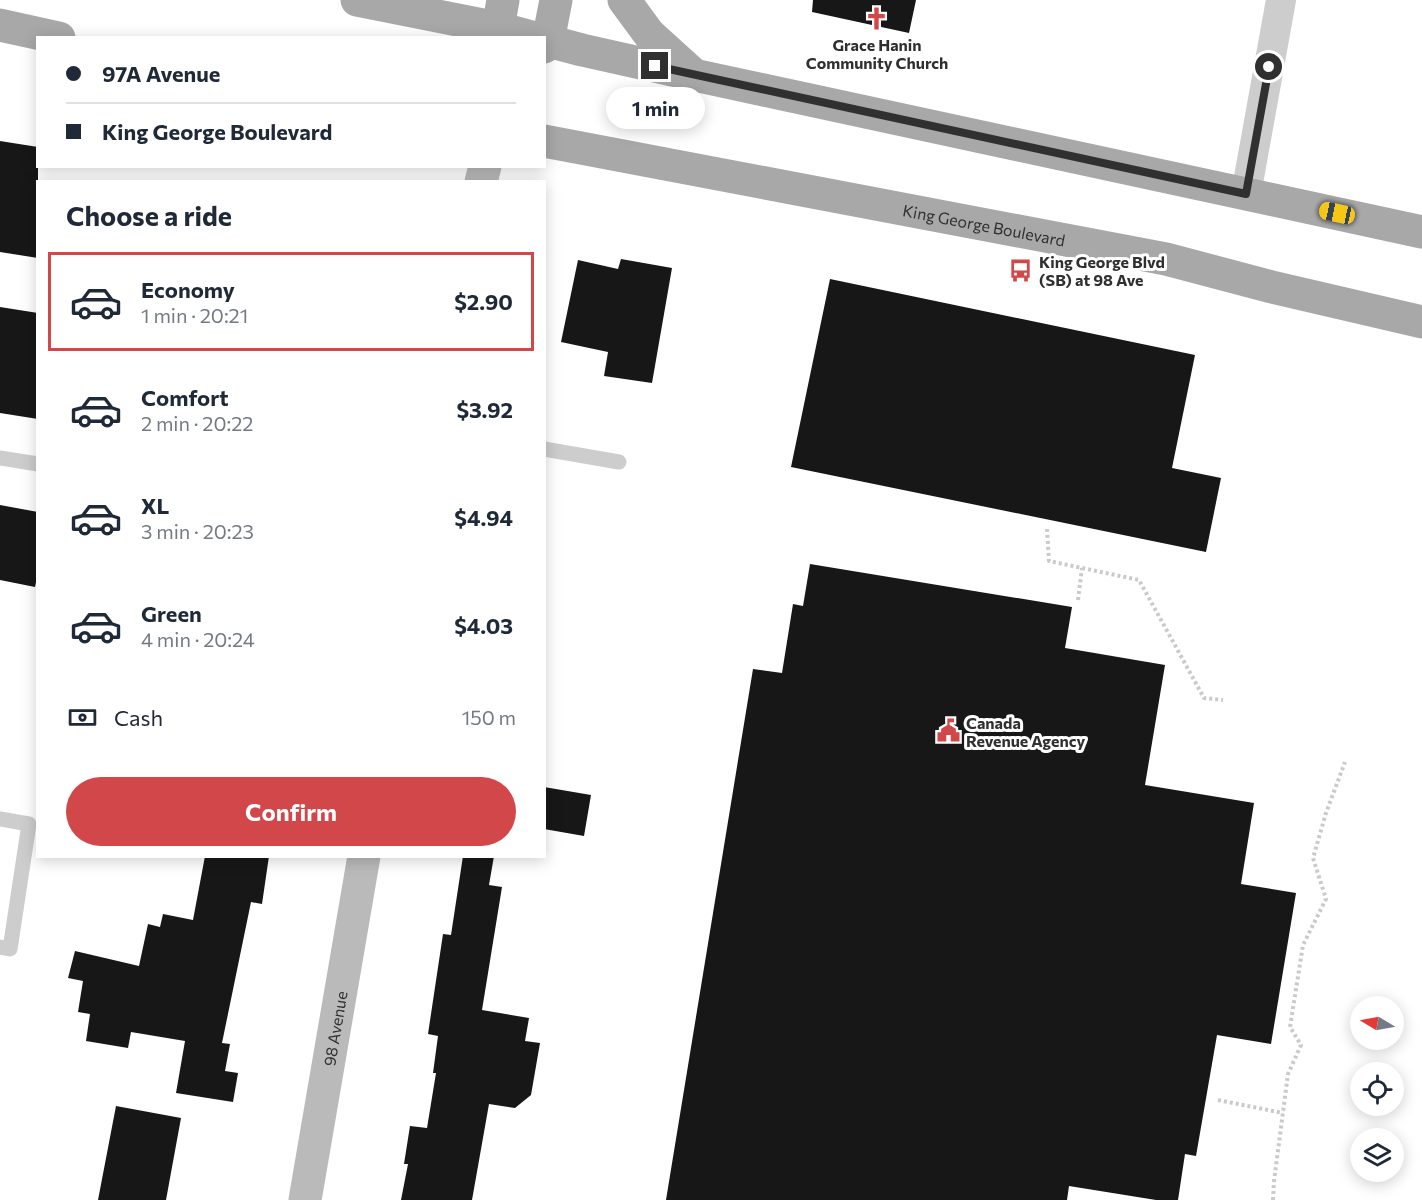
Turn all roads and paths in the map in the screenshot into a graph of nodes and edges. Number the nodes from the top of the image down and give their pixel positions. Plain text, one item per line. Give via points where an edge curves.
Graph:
1 (357, 0) edge
2 (556, 0) edge
3 (624, 0) edge
4 (1281, 0) edge
5 (499, 22) edge
6 (0, 25) edge
7 (50, 36) edge
8 (531, 36) edge
9 (545, 36) edge
10 (546, 42) edge
11 (693, 75) junction
12 (546, 141) edge
13 (1246, 194) junction
14 (1422, 232) edge
15 (1422, 322) edge
16 (546, 449) edge
17 (0, 458) edge
18 (619, 462) dead end
19 (36, 464) edge
20 (1047, 529) dead end
21 (1082, 568) junction
22 (1078, 600) dead end
23 (1223, 700) dead end
24 (1345, 762) dead end
25 (0, 819) edge
26 (364, 858) edge
27 (0, 947) edge
28 (1218, 1100) dead end
29 (1283, 1113) junction
30 (305, 1200) edge
31 (1273, 1200) edge

1 - 5 main road
2 - 9 main road
3 - 11 main road via 648,34
4 - 13 street
5 - 8 main road
6 - 7 main road
10 - 11 main road
11 - 13 main road
12 - 15 main road, King George Boulevard via 1166,259
13 - 14 main road
16 - 18 lane
17 - 19 lane
20 - 21 path via 1049,561
21 - 22 path
21 - 23 path via 1139,580 1204,698
24 - 29 path via 1313,858 1326,899 1303,945 1290,1027 1301,1045 1288,1074
25 - 27 lane via 29,824 10,949
26 - 30 street, 98 Avenue
28 - 29 path
29 - 31 path

